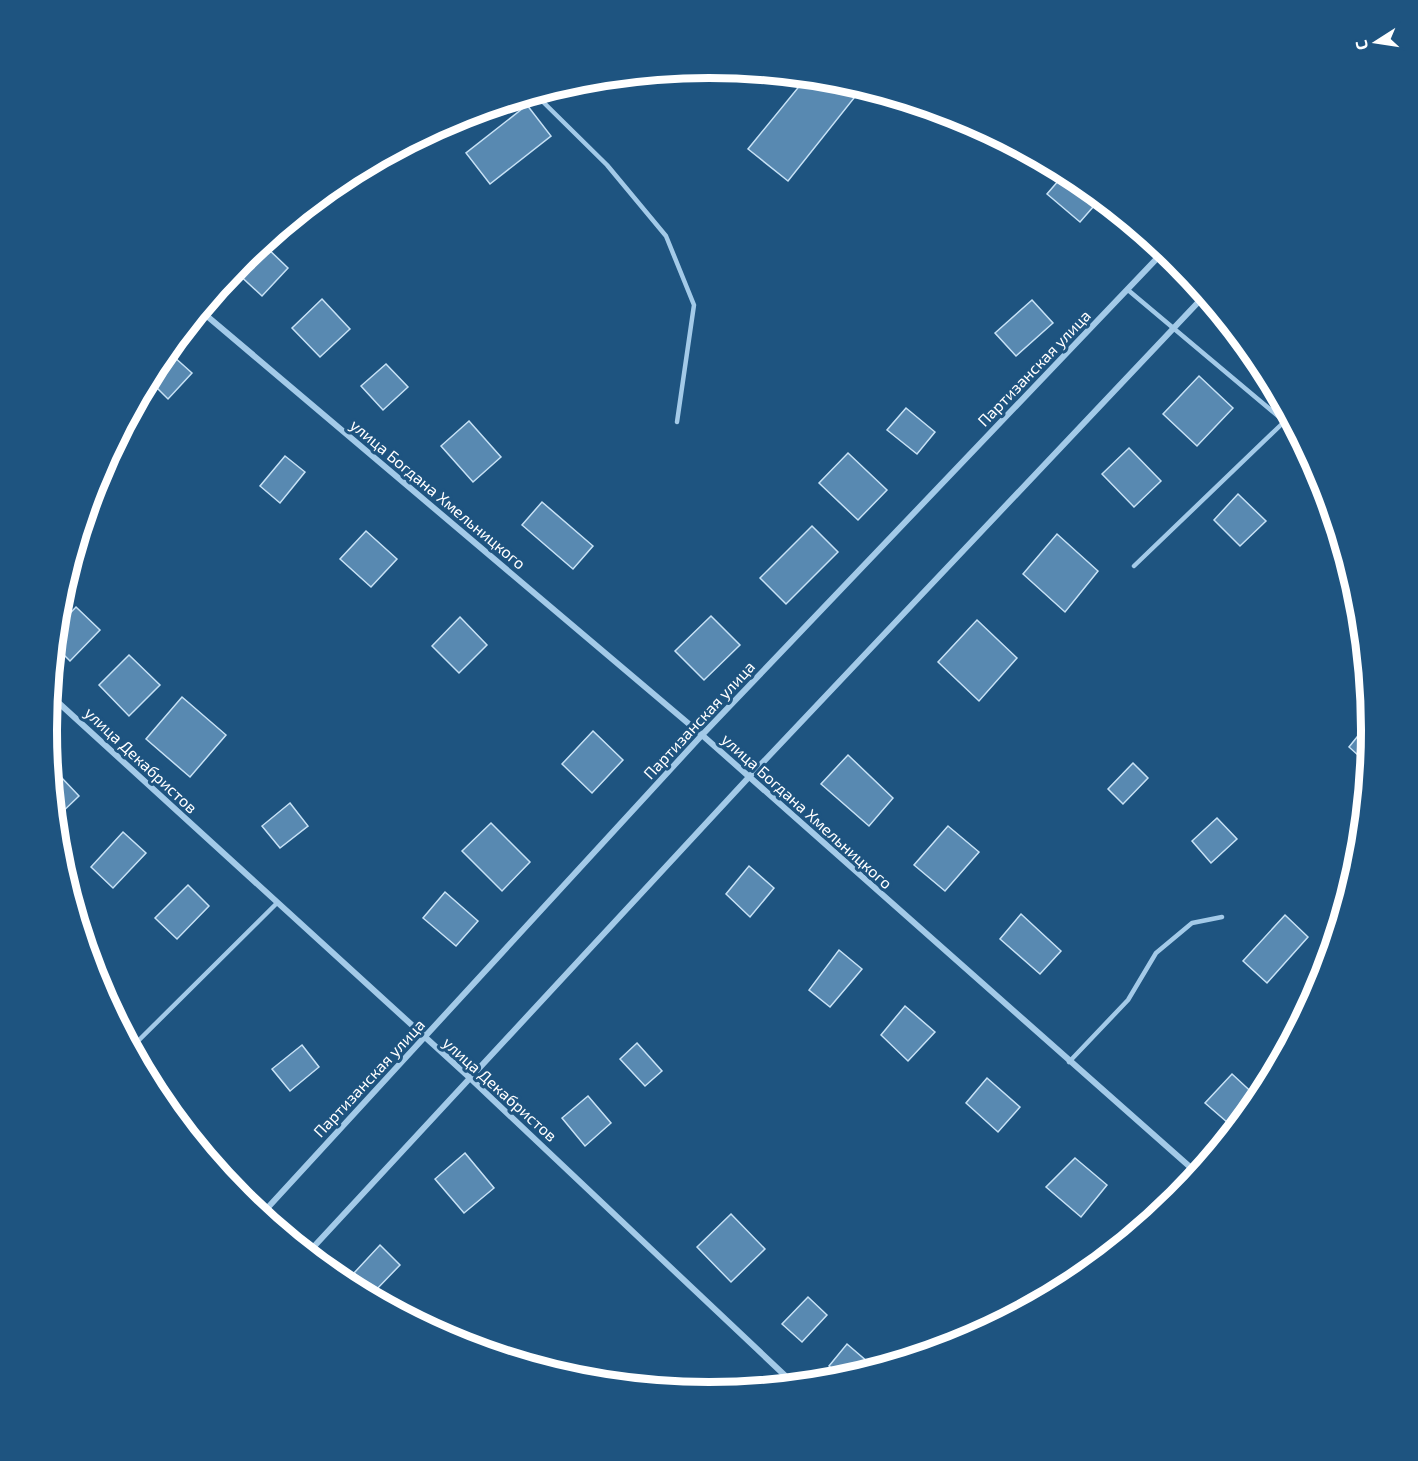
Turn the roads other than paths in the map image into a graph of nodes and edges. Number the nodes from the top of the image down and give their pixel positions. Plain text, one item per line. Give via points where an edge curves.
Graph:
1 (542, 101) edge
2 (1158, 258) edge
3 (1128, 290) junction
4 (1199, 301) edge
5 (207, 316) edge
6 (1173, 329) junction
7 (1281, 418) edge
8 (677, 422) dead end
9 (1284, 422) edge
10 (1134, 566) dead end
11 (58, 702) edge
12 (702, 735) junction
13 (748, 777) junction
14 (277, 903) junction
15 (1222, 917) dead end
16 (424, 1039) junction
17 (137, 1042) edge
18 (1069, 1062) junction
19 (470, 1078) junction
20 (1191, 1168) edge
21 (266, 1209) edge
22 (312, 1248) edge
23 (788, 1378) edge

1 - 8 lane via 607,165 666,236 694,304
2 - 3 street, Партизанская улица
3 - 6 lane
3 - 12 street, Партизанская улица
4 - 6 street
5 - 12 street, улица Богдана Хмельницкого
6 - 7 lane
6 - 13 street
9 - 10 lane
11 - 14 street, улица Декабристов
12 - 13 street, улица Богдана Хмельницкого
12 - 16 street, Партизанская улица
13 - 18 street, улица Богдана Хмельницкого
13 - 19 street
14 - 16 street, улица Декабристов
14 - 17 lane
15 - 18 lane via 1192,923 1156,953 1128,1000
16 - 19 street, улица Декабристов
16 - 21 street, Партизанская улица
18 - 20 street, улица Богдана Хмельницкого
19 - 22 street
19 - 23 street, улица Декабристов

